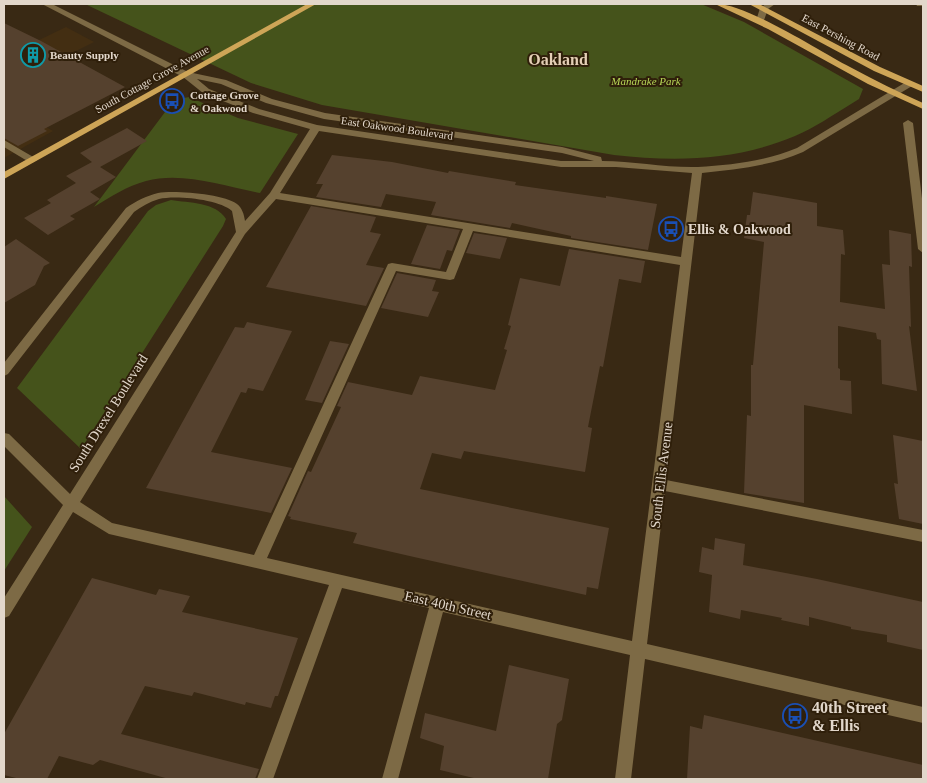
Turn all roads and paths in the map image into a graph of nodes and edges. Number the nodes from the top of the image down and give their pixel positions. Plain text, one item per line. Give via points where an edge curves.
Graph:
1 (46, 4) edge
2 (312, 4) edge
3 (719, 4) edge
4 (753, 4) edge
5 (767, 6) edge
6 (760, 22) junction
7 (186, 75) junction
8 (909, 84) junction
9 (923, 89) edge
10 (894, 94) junction
11 (923, 106) edge
12 (908, 123) dead end
13 (316, 128) junction
14 (4, 143) edge
15 (32, 160) junction
16 (616, 164) junction
17 (697, 170) junction
18 (6, 172) edge
19 (274, 194) junction
20 (469, 226) junction
21 (240, 232) junction
22 (923, 249) edge
23 (686, 262) junction
24 (4, 371) edge
25 (4, 438) edge
26 (660, 484) junction
27 (70, 503) junction
28 (923, 536) edge
29 (258, 562) junction
30 (338, 580) junction
31 (438, 603) junction
32 (4, 611) edge
33 (639, 648) junction
34 (923, 715) edge
35 (265, 779) edge
36 (390, 779) edge
37 (623, 779) edge

1 - 7 street, East Oakwood Boulevard
2 - 7 main road, South Cottage Grove Avenue
3 - 6 main road, East Pershing Road
4 - 5 main road, East Pershing Road
5 - 6 street
5 - 8 main road, East Pershing Road
6 - 10 main road, East Pershing Road
7 - 13 street, East Oakwood Boulevard via 206,91 256,111
7 - 15 main road, South Cottage Grove Avenue
7 - 16 street, East Oakwood Boulevard via 223,82 269,101 324,116 562,150
8 - 9 main road
8 - 10 street, East Oakwood Boulevard
10 - 11 main road
10 - 17 street, East Oakwood Boulevard via 786,156 753,164
12 - 22 street
13 - 16 street, East Oakwood Boulevard via 561,164
13 - 19 street, South Drexel Boulevard
14 - 15 street
15 - 18 main road, South Cottage Grove Avenue
16 - 17 street, East Oakwood Boulevard
17 - 23 street, South Ellis Avenue
19 - 20 street
19 - 21 street, South Drexel Boulevard
20 - 23 street
20 - 29 street via 450,276 392,267
21 - 24 street via 235,207 225,202 176,193 141,202 130,210
21 - 27 street, South Drexel Boulevard
23 - 26 street, South Ellis Avenue
25 - 27 street, East 40th Street
26 - 28 street
26 - 33 street, South Ellis Avenue
27 - 29 street, East 40th Street via 109,528
27 - 32 street, South Drexel Boulevard
29 - 30 street, East 40th Street
30 - 31 street, East 40th Street
30 - 35 street
31 - 33 street, East 40th Street
31 - 36 street
33 - 34 street, East 40th Street
33 - 37 street, South Ellis Avenue

